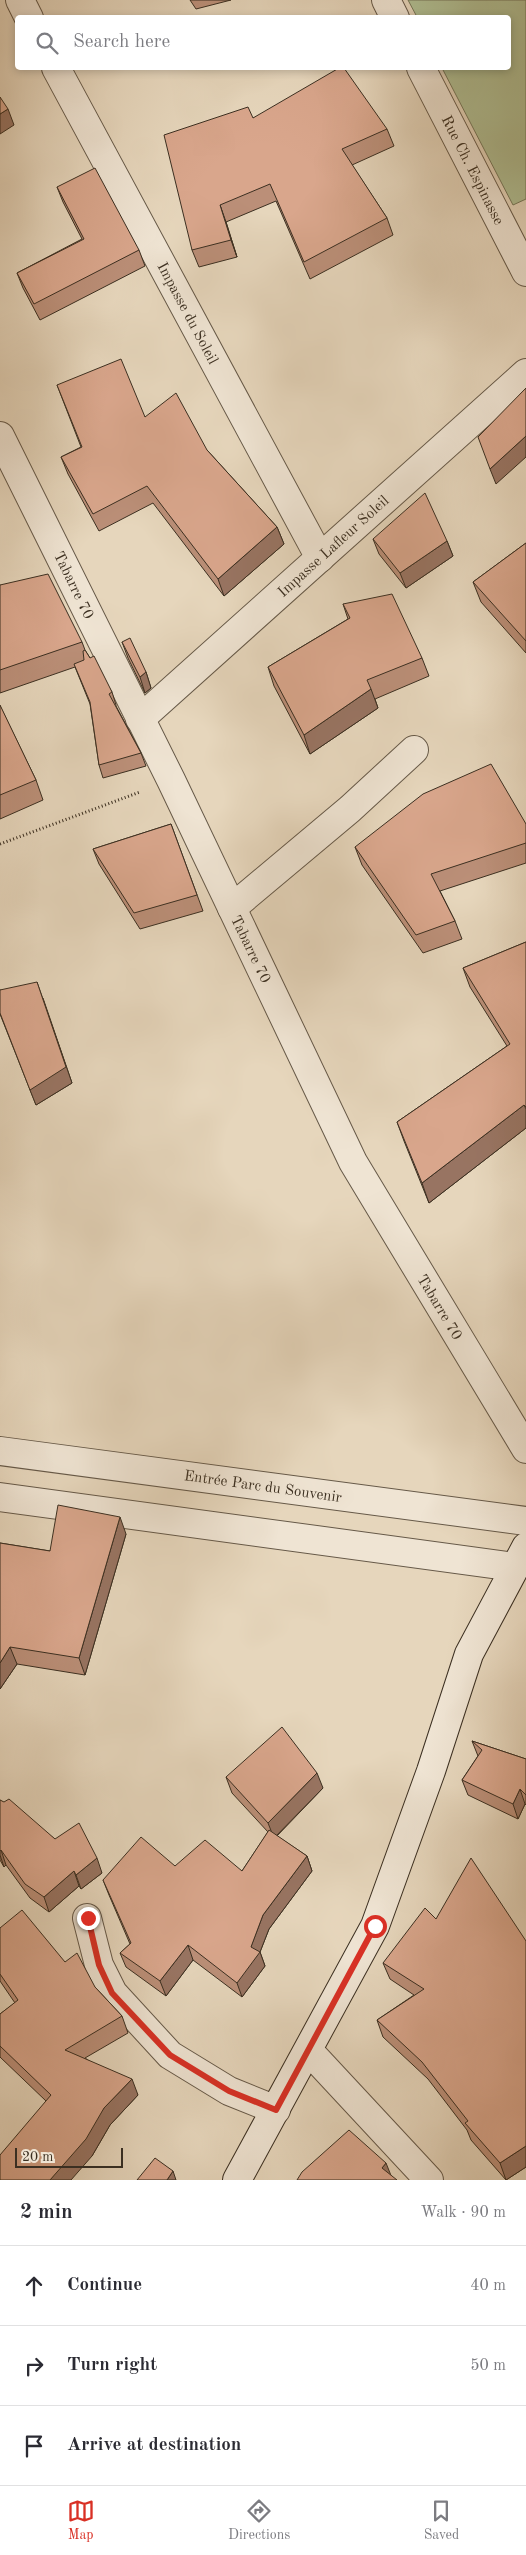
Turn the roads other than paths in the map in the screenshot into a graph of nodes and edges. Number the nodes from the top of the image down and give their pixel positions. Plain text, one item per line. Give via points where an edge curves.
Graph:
1 (20, 0) edge
2 (386, 0) edge
3 (28, 15) edge
4 (394, 15) edge
5 (57, 70) edge
6 (422, 70) edge
7 (526, 272) edge
8 (526, 373) edge
9 (0, 436) edge
10 (320, 558) junction
11 (140, 719) junction
12 (414, 750) dead end
13 (232, 908) junction
14 (526, 1449) edge
15 (0, 1451) edge
16 (0, 1497) edge
17 (526, 1520) edge
18 (520, 1557) edge
19 (88, 1918) dead end
20 (309, 2050) junction
21 (276, 2110) junction
22 (237, 2180) edge
23 (429, 2180) edge

1 - 3 street
2 - 4 street
5 - 10 street, Impasse du Soleil
6 - 7 street, Rue Ch. Espinasse
8 - 10 street, Impasse Lafleur Soleil
9 - 11 street, Tabarre 70
10 - 11 street, Impasse Lafleur Soleil
11 - 13 street, Tabarre 70
12 - 13 street via 350,809
13 - 14 street, Tabarre 70 via 353,1162
15 - 17 street, Entrée Parc du Souvenir
16 - 18 street
18 - 20 street via 469,1654 375,1926
19 - 21 street via 99,1965 112,1993 170,2055 229,2091
20 - 21 street
20 - 23 street
21 - 22 street

